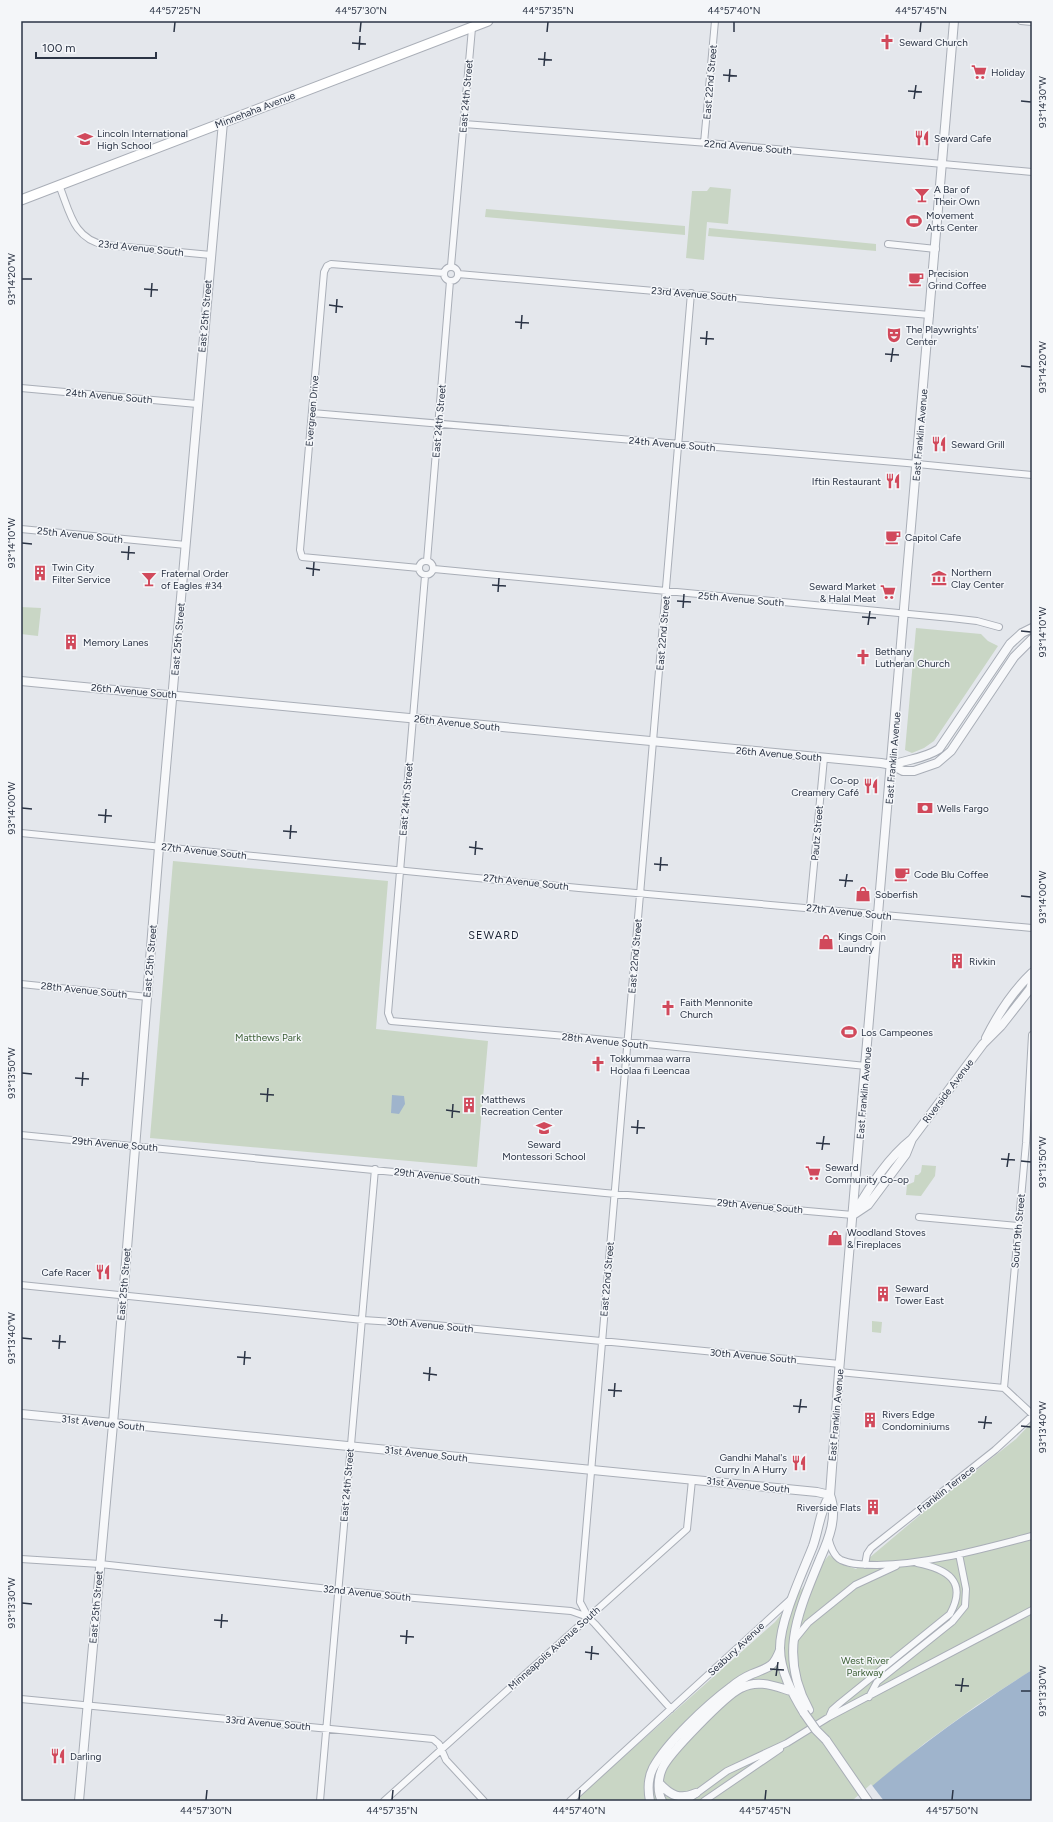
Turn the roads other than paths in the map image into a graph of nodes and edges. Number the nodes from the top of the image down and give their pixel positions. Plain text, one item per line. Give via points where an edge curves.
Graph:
1 (488, 21) edge
2 (715, 21) edge
3 (954, 21) edge
4 (1021, 21) edge
5 (1032, 22) edge
6 (472, 24) edge
7 (223, 122) junction
8 (464, 124) junction
9 (704, 143) junction
10 (942, 165) junction
11 (1032, 172) edge
12 (59, 185) junction
13 (21, 200) edge
14 (888, 244) dead end
15 (936, 249) junction
16 (210, 255) junction
17 (452, 266) junction
18 (444, 273) junction
19 (458, 274) junction
20 (450, 281) junction
21 (691, 293) junction
22 (930, 315) junction
23 (21, 388) edge
24 (197, 404) junction
25 (312, 414) junction
26 (438, 424) junction
27 (679, 444) junction
28 (918, 464) junction
29 (1032, 475) edge
30 (21, 529) edge
31 (186, 545) junction
32 (427, 561) junction
33 (419, 568) junction
34 (434, 569) junction
35 (426, 576) junction
36 (667, 592) junction
37 (905, 614) junction
38 (999, 627) dead end
39 (1032, 628) edge
40 (1032, 639) edge
41 (21, 680) edge
42 (173, 695) junction
43 (413, 718) junction
44 (653, 742) junction
45 (824, 758) junction
46 (892, 765) junction
47 (21, 833) edge
48 (159, 847) junction
49 (401, 869) junction
50 (640, 893) junction
51 (810, 907) junction
52 (879, 915) junction
53 (1032, 928) edge
54 (1032, 973) edge
55 (1032, 982) edge
56 (21, 984) edge
57 (148, 996) junction
58 (391, 1021) joint
59 (1032, 1035) edge
60 (627, 1043) junction
61 (983, 1044) junction
62 (866, 1066) junction
63 (21, 1135) edge
64 (135, 1146) junction
65 (375, 1169) junction
66 (615, 1194) junction
67 (853, 1215) junction
68 (919, 1217) dead end
69 (1019, 1226) junction
70 (21, 1285) edge
71 (123, 1295) junction
72 (363, 1320) junction
73 (602, 1341) junction
74 (840, 1368) junction
75 (1004, 1388) junction
76 (21, 1414) edge
77 (1032, 1415) edge
78 (113, 1424) junction
79 (351, 1447) junction
80 (591, 1470) junction
81 (692, 1480) junction
82 (830, 1495) junction
83 (1032, 1536) edge
84 (828, 1537) junction
85 (959, 1554) junction
86 (21, 1558) edge
87 (917, 1563) junction
88 (100, 1564) junction
89 (900, 1564) junction
90 (865, 1565) junction
91 (338, 1590) junction
92 (794, 1596) junction
93 (1032, 1610) edge
94 (588, 1617) junction
95 (793, 1642) junction
96 (780, 1649) junction
97 (791, 1691) junction
98 (869, 1697) junction
99 (21, 1699) edge
100 (87, 1705) junction
101 (671, 1709) junction
102 (806, 1712) junction
103 (829, 1717) junction
104 (326, 1728) junction
105 (787, 1743) junction
106 (441, 1750) junction
107 (659, 1783) junction
108 (696, 1793) junction
109 (78, 1801) edge
110 (320, 1801) edge
111 (384, 1801) edge
112 (484, 1801) edge
113 (570, 1801) edge
114 (650, 1801) edge
115 (662, 1801) edge
116 (686, 1801) edge
117 (704, 1801) edge
118 (868, 1801) edge

1 - 6 main road, Minnehaha Avenue
2 - 9 street, East 22nd Street
3 - 10 street, East Franklin Avenue
4 - 5 street
6 - 7 main road, Minnehaha Avenue
6 - 8 street, East 24th Street
7 - 12 main road, Minnehaha Avenue
7 - 16 street, East 25th Street
8 - 9 street, 22nd Avenue South
8 - 17 street, East 24th Street
9 - 10 street, 22nd Avenue South
10 - 11 street, 22nd Avenue South
10 - 15 street, East Franklin Avenue
12 - 13 main road, Minnehaha Avenue
12 - 16 street, 23rd Avenue South via 76,227 91,242
14 - 15 street
15 - 22 street, East Franklin Avenue
16 - 24 street, East 25th Street
17 - 18 street
17 - 19 street
18 - 20 street
18 - 25 street, Evergreen Drive via 331,264 327,266 324,272
19 - 20 street via 455,280
19 - 21 street, 23rd Avenue South
20 - 26 street, East 24th Street
21 - 22 street, 23rd Avenue South
21 - 27 street, East 22nd Street
22 - 28 street, East Franklin Avenue
23 - 24 street, 24th Avenue South
24 - 31 street, East 25th Street
25 - 26 street, 24th Avenue South
25 - 33 street, Evergreen Drive via 300,550 302,557
26 - 27 street, 24th Avenue South
26 - 32 street, East 24th Street
27 - 28 street, 24th Avenue South
27 - 36 street, East 22nd Street
28 - 29 street, 24th Avenue South
28 - 37 street, East Franklin Avenue
30 - 31 street, 25th Avenue South
31 - 42 street, East 25th Street
32 - 33 street
32 - 34 street
33 - 35 street
34 - 35 street
34 - 36 street, 25th Avenue South
35 - 43 street, East 24th Street
36 - 37 street, 25th Avenue South
36 - 44 street, East 22nd Street
37 - 38 street, 25th Avenue South via 977,621
37 - 46 street, East Franklin Avenue
39 - 46 street, 26th Avenue South via 1010,644 938,749 922,758
40 - 46 street, 26th Avenue South via 1014,657 944,758 914,771 903,771
41 - 42 street, 26th Avenue South
42 - 43 street, 26th Avenue South
42 - 48 street, East 25th Street
43 - 44 street, 26th Avenue South
43 - 49 street, East 24th Street
44 - 45 street, 26th Avenue South
44 - 50 street, East 22nd Street
45 - 46 street, 26th Avenue South
45 - 51 street, Pautz Street
46 - 52 street, East Franklin Avenue
47 - 48 street, 27th Avenue South
48 - 49 street, 27th Avenue South
48 - 57 street, East 25th Street
49 - 50 street, 27th Avenue South
49 - 58 street, East 24th Street via 388,1013
50 - 51 street, 27th Avenue South
50 - 60 street, East 22nd Street
51 - 52 street, 27th Avenue South
52 - 53 street, 27th Avenue South
52 - 62 street, East Franklin Avenue
54 - 61 street, Riverside Avenue via 994,1021
55 - 61 street, Riverside Avenue via 1030,989 1001,1026
56 - 57 street, 28th Avenue South
57 - 64 street, East 25th Street
58 - 60 street, 28th Avenue South
59 - 69 street, South 9th Street
60 - 62 street, 28th Avenue South
60 - 66 street, East 22nd Street
61 - 67 street, Riverside Avenue via 912,1139 899,1149
62 - 67 street, East Franklin Avenue
63 - 64 street, 29th Avenue South
64 - 65 street, 29th Avenue South
64 - 71 street, East 25th Street
65 - 66 street, 29th Avenue South
65 - 72 street, East 24th Street
66 - 67 street, 29th Avenue South
66 - 73 street, East 22nd Street
67 - 74 street, East Franklin Avenue
68 - 69 street
69 - 75 street, South 9th Street
70 - 71 street, 30th Avenue South
71 - 72 street, 30th Avenue South
71 - 78 street, East 25th Street
72 - 73 street, 30th Avenue South
72 - 79 street, East 24th Street
73 - 74 street, 30th Avenue South
73 - 80 street, East 22nd Street
74 - 75 street, 30th Avenue South
74 - 82 street, East Franklin Avenue
75 - 77 street
76 - 78 street, 31st Avenue South
77 - 90 street, Franklin Terrace via 995,1450 871,1548 865,1558
78 - 79 street, 31st Avenue South
78 - 88 street, East 25th Street
79 - 80 street, 31st Avenue South
79 - 91 street, East 24th Street
80 - 81 street, 31st Avenue South
80 - 94 street, East 22nd Street via 580,1602
81 - 82 street, 31st Avenue South
81 - 94 street, Minneapolis Avenue South via 687,1529
82 - 84 street, East Franklin Avenue via 833,1504
82 - 92 street, East Franklin Avenue via 824,1503 815,1541
83 - 85 street
84 - 90 street via 834,1553 840,1560
84 - 95 street, East Franklin Avenue via 800,1611
85 - 87 street
85 - 98 street via 966,1589 965,1606 952,1622 877,1682
86 - 88 street, 32nd Avenue South
87 - 89 street
87 - 103 street via 939,1568 953,1580 956,1601 950,1614 840,1703
88 - 91 street, 32nd Avenue South
88 - 100 street, East 25th Street
89 - 90 street
89 - 95 street via 856,1585 808,1623
91 - 94 street, 32nd Avenue South via 571,1610
91 - 104 street, East 24th Street
92 - 96 street, East Franklin Avenue via 783,1626
92 - 101 street, Seabury Avenue
93 - 98 street
94 - 101 street, 32nd Avenue South
94 - 106 street, Minneapolis Avenue South
95 - 102 street, East Franklin Avenue via 794,1672
96 - 97 street, East Franklin Avenue
96 - 114 street via 776,1660 769,1668 752,1674 731,1687 706,1708 668,1747 650,1776
97 - 102 street, East Franklin Avenue
97 - 107 street via 760,1683 741,1688 731,1694 668,1759 662,1768
98 - 103 street
99 - 100 street, 33rd Avenue South
100 - 104 street, 33rd Avenue South
100 - 109 street, East 25th Street
101 - 113 street
102 - 118 street, bridge via 816,1730 826,1740
103 - 105 street
104 - 106 street, 33rd Avenue South via 433,1739 440,1744
104 - 110 street, East 24th Street
105 - 108 street via 727,1771
105 - 117 street
106 - 111 street, Minneapolis Avenue South
106 - 112 street, 33rd Avenue South via 446,1760
107 - 108 street via 669,1793 682,1798
107 - 115 street
108 - 116 street

